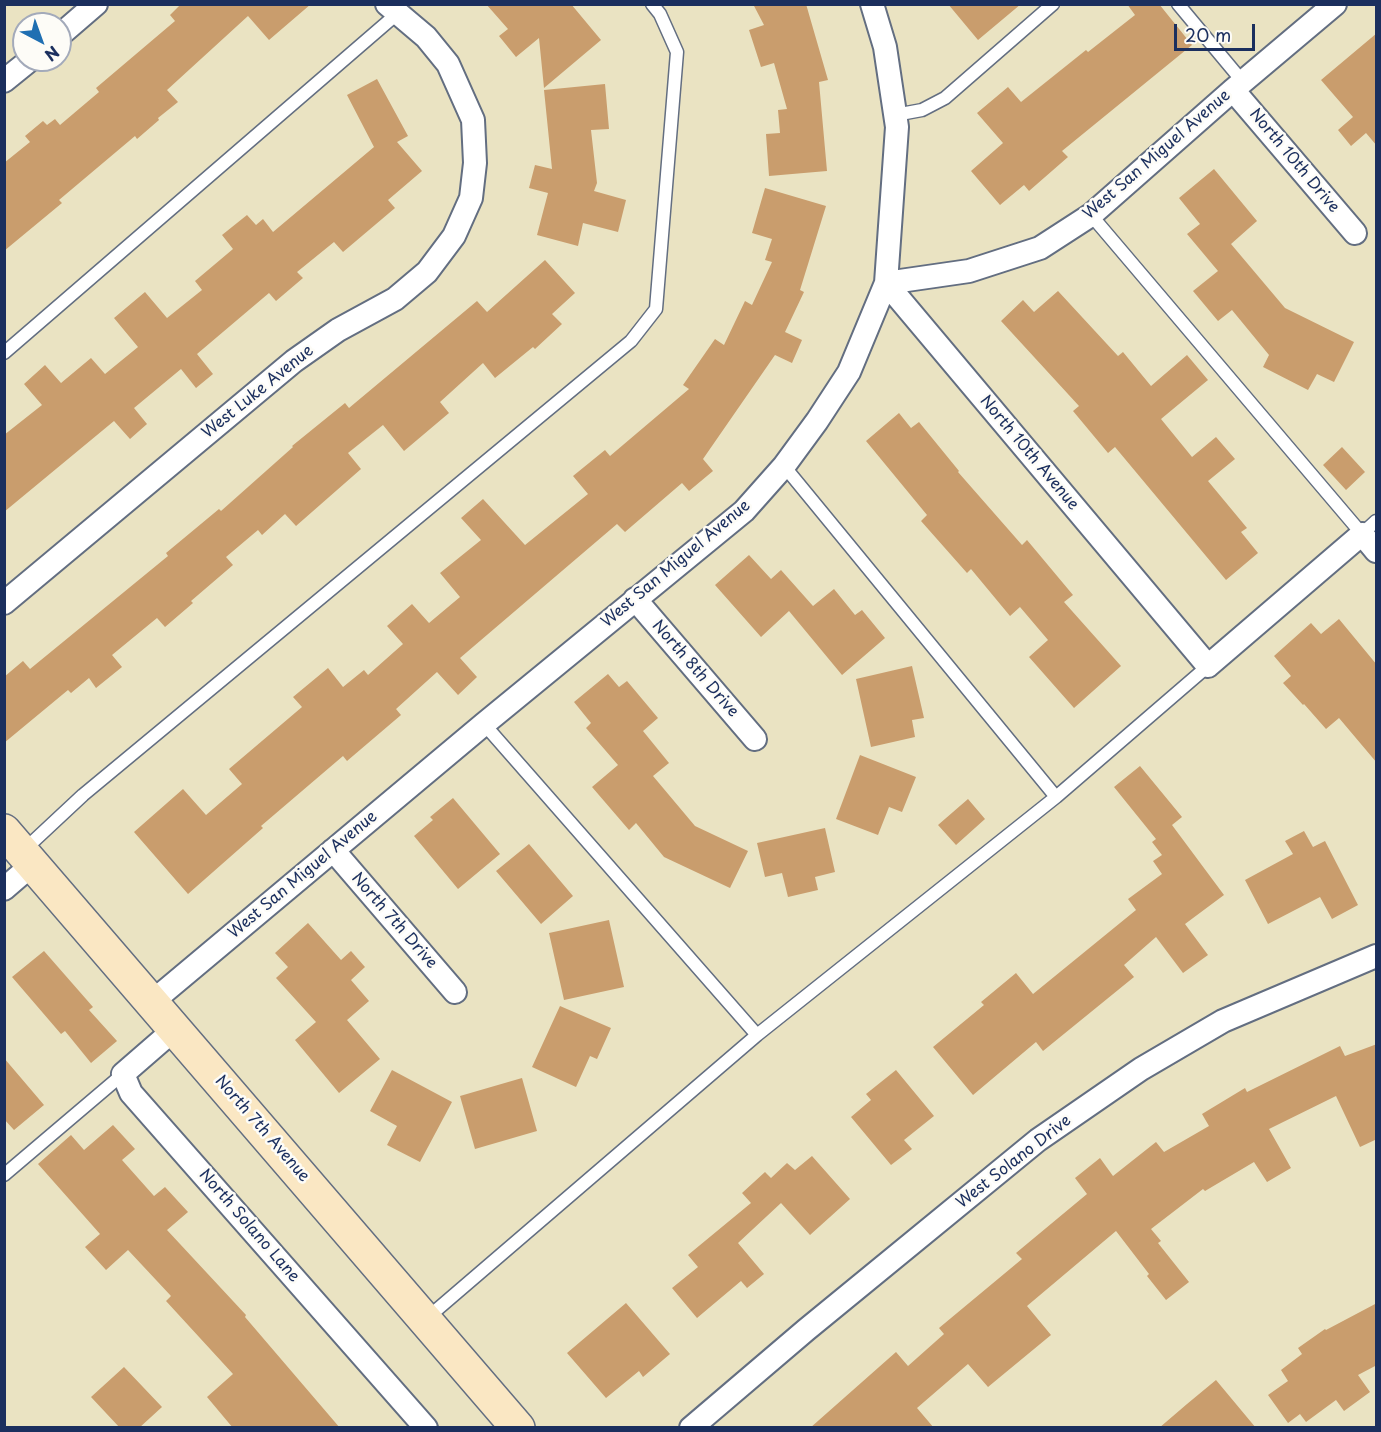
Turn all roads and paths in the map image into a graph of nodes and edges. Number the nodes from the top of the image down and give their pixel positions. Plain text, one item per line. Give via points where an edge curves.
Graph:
1 (96, 4) edge
2 (652, 4) edge
3 (872, 4) edge
4 (1053, 4) edge
5 (1178, 4) edge
6 (1335, 4) edge
7 (393, 9) edge
8 (72, 25) edge
9 (1238, 86) junction
10 (895, 115) junction
11 (1091, 215) junction
12 (1355, 233) dead end
13 (886, 283) junction
14 (4, 353) edge
15 (784, 466) junction
16 (1369, 528) edge
17 (1377, 551) edge
18 (635, 599) junction
19 (4, 603) edge
20 (1208, 666) junction
21 (484, 724) junction
22 (755, 739) dead end
23 (1056, 797) junction
24 (20, 849) edge
25 (333, 850) junction
26 (4, 890) edge
27 (1377, 956) edge
28 (455, 992) dead end
29 (152, 1002) junction
30 (176, 1029) junction
31 (757, 1035) junction
32 (123, 1074) junction
33 (4, 1175) edge
34 (425, 1320) junction
35 (426, 1428) edge
36 (518, 1428) edge
37 (691, 1428) edge

1 - 8 street
2 - 24 lane via 677,52 656,309 631,341
3 - 10 street via 885,47
4 - 10 lane via 945,98 922,110
5 - 9 lane
6 - 9 street, West San Miguel Avenue
7 - 14 lane
7 - 19 street, West Luke Avenue via 426,37 448,64 472,120 475,162 471,198 454,236 427,272 396,299 338,330 294,360
9 - 11 street, West San Miguel Avenue
9 - 12 street, North 10th Drive
10 - 13 street
11 - 13 street, West San Miguel Avenue via 1041,248 969,271
11 - 16 lane
13 - 15 street, West San Miguel Avenue via 849,372
13 - 20 street, North 10th Avenue
15 - 18 street, West San Miguel Avenue via 744,511
15 - 23 lane
16 - 17 street
16 - 20 street
18 - 21 street, West San Miguel Avenue
18 - 22 street, North 8th Drive
20 - 23 lane
21 - 25 street, West San Miguel Avenue
21 - 31 lane
23 - 31 lane
24 - 26 street
24 - 29 main road, North 7th Avenue
25 - 28 street, North 7th Drive
25 - 29 street, West San Miguel Avenue
27 - 37 street, West Solano Drive via 1222,1021 1141,1069 1038,1140
29 - 30 main road, North 7th Avenue
30 - 32 street
30 - 34 main road, North 7th Avenue
31 - 34 lane
32 - 33 lane
32 - 35 street, North Solano Lane via 131,1093
34 - 36 main road, North 7th Avenue

